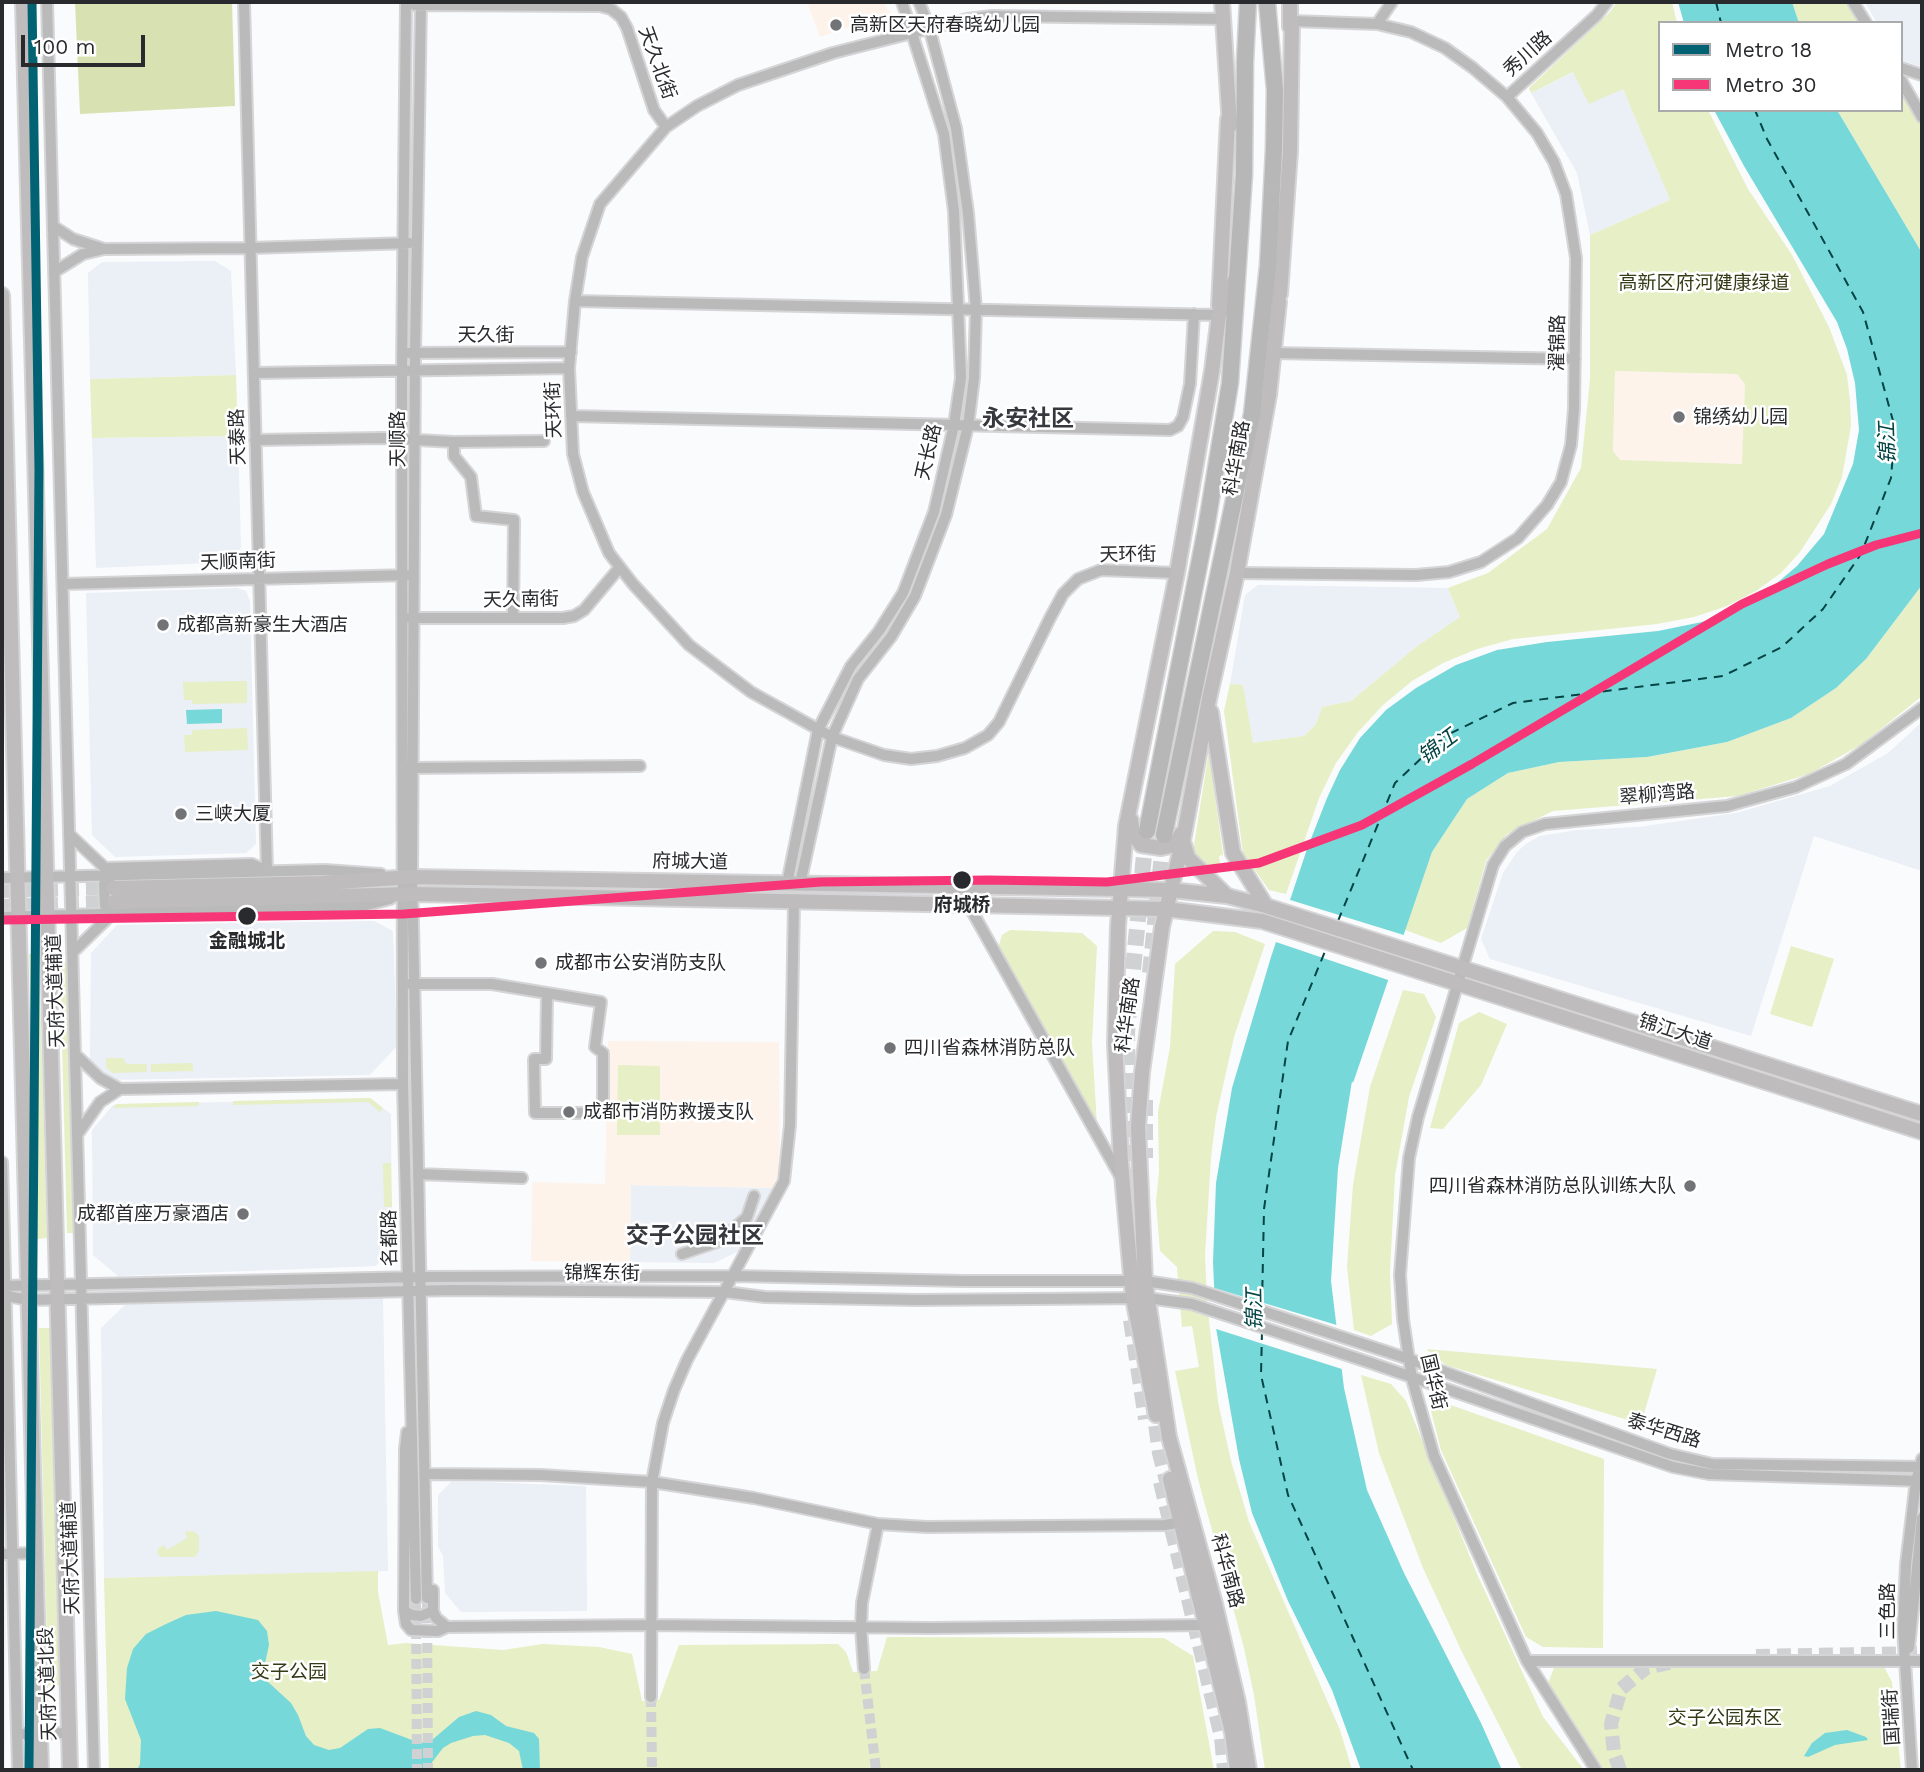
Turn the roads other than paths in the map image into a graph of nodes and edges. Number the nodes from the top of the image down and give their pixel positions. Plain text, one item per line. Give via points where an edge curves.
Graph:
1 (23, 2) edge
2 (47, 2) edge
3 (244, 2) edge
4 (902, 2) edge
5 (919, 2) edge
6 (1222, 2) edge
7 (1238, 2) edge
8 (1248, 2) edge
9 (1267, 2) edge
10 (1277, 2) edge
11 (1290, 2) edge
12 (1392, 2) edge
13 (1598, 2) edge
14 (1607, 2) edge
15 (1853, 2) edge
16 (406, 3) edge
17 (421, 4) edge
18 (1223, 19) junction
19 (1292, 21) junction
20 (1865, 21) edge
21 (1377, 24) junction
22 (929, 27) junction
23 (912, 32) junction
24 (1272, 60) junction
25 (1245, 61) junction
26 (1903, 69) edge
27 (1922, 75) edge
28 (1903, 84) edge
29 (1275, 90) junction
30 (1507, 97) junction
31 (1922, 117) edge
32 (1228, 119) junction
33 (666, 127) junction
34 (1244, 174) junction
35 (53, 226) junction
36 (404, 243) junction
37 (417, 243) junction
38 (250, 248) junction
39 (104, 249) junction
40 (1268, 266) junction
41 (54, 272) junction
42 (1237, 277) junction
43 (2, 295) edge
44 (575, 301) junction
45 (1279, 302) junction
46 (959, 309) junction
47 (976, 310) junction
48 (1194, 314) junction
49 (1219, 315) junction
50 (571, 352) junction
51 (402, 353) junction
52 (415, 353) junction
53 (1274, 353) junction
54 (1575, 359) junction
55 (569, 368) junction
56 (402, 370) junction
57 (415, 370) junction
58 (254, 373) junction
59 (1230, 383) junction
60 (3, 406) edge
61 (1252, 414) junction
62 (571, 416) junction
63 (1204, 419) junction
64 (954, 425) junction
65 (968, 426) junction
66 (403, 439) junction
67 (416, 439) junction
68 (255, 440) junction
69 (544, 441) dead end
70 (454, 442) junction
71 (1257, 469) junction
72 (620, 568) junction
73 (1177, 573) junction
74 (1237, 573) junction
75 (409, 575) junction
76 (260, 578) junction
77 (63, 584) junction
78 (402, 617) junction
79 (414, 618) junction
80 (513, 618) junction
81 (1209, 699) junction
82 (1922, 708) edge
83 (818, 730) junction
84 (832, 737) junction
85 (640, 766) dead end
86 (407, 769) junction
87 (1129, 808) junction
88 (1147, 831) tunnel mouth
89 (1184, 833) junction
90 (69, 834) junction
91 (1164, 835) tunnel mouth
92 (267, 871) junction
93 (46, 877) junction
94 (70, 877) junction
95 (407, 877) junction
96 (2, 878) edge
97 (17, 878) junction
98 (793, 884) junction
99 (1121, 889) junction
100 (1170, 890) junction
101 (113, 895) junction
102 (407, 895) junction
103 (1227, 896) junction
104 (794, 902) junction
105 (968, 904) junction
106 (1266, 906) junction
107 (1119, 909) junction
108 (1166, 909) junction
109 (47, 916) junction
110 (71, 916) junction
111 (2, 917) edge
112 (18, 917) junction
113 (72, 953) junction
114 (1420, 954) joint
115 (1462, 968) junction
116 (1416, 970) joint
117 (1457, 982) junction
118 (409, 984) junction
119 (547, 993) junction
120 (75, 1054) junction
121 (403, 1084) junction
122 (120, 1090) junction
123 (1922, 1114) edge
124 (1922, 1132) edge
125 (77, 1135) junction
126 (2, 1162) edge
127 (418, 1174) junction
128 (522, 1178) dead end
129 (1123, 1181) junction
130 (754, 1196) dead end
131 (682, 1254) dead end
132 (734, 1276) junction
133 (407, 1277) junction
134 (420, 1277) junction
135 (809, 1278) junction
136 (1138, 1281) junction
137 (81, 1284) junction
138 (1192, 1289) joint
139 (3, 1290) edge
140 (408, 1291) junction
141 (421, 1291) junction
142 (28, 1292) junction
143 (57, 1292) junction
144 (725, 1292) junction
145 (82, 1298) junction
146 (807, 1298) junction
147 (1140, 1298) junction
148 (1192, 1304) joint
149 (1409, 1359) junction
150 (1412, 1379) junction
151 (417, 1395) junction
152 (1922, 1465) edge
153 (431, 1474) junction
154 (1919, 1480) edge
155 (652, 1482) junction
156 (1922, 1518) edge
157 (1182, 1522) junction
158 (878, 1524) junction
159 (35, 1553) junction
160 (7, 1554) edge
161 (421, 1599) tunnel mouth
162 (404, 1611) junction
163 (433, 1611) junction
164 (650, 1625) junction
165 (1208, 1625) junction
166 (447, 1627) junction
167 (861, 1628) junction
168 (1527, 1661) junction
169 (1907, 1661) junction
170 (1922, 1661) edge
171 (864, 1669) tunnel mouth
172 (651, 1697) tunnel mouth
173 (40, 1733) junction
174 (69, 1733) junction
175 (17, 1734) junction
176 (18, 1770) edge
177 (41, 1770) edge
178 (70, 1770) edge
179 (94, 1770) edge
180 (1237, 1770) edge
181 (1249, 1770) edge
182 (1596, 1770) edge
183 (1912, 1770) edge

1 - 93 main road, 天府大道北段
2 - 35 street, 天府大道辅道
3 - 38 street, 天泰路
4 - 23 street, 天长路
5 - 22 street, 天长路
6 - 18 main road
7 - 25 highway
8 - 25 highway, 科华南路
9 - 24 highway, 科华南路
10 - 24 highway
11 - 19 main road
12 - 21 street
13 - 30 street, 秀川路 via 1518,77
14 - 30 street, 秀川路
15 - 20 street
16 - 17 street, 天久北街
16 - 36 street, 天顺路
17 - 33 street, 天久北街 via 611,9 627,29 654,110
17 - 37 street, 天顺路
18 - 22 street, 天环街 via 992,16
18 - 32 main road
19 - 21 street, 濯锦路
19 - 29 main road
19 - 45 main road via 1290,150
21 - 30 street, 濯锦路 via 1411,32 1445,48
22 - 23 street, 天环街
22 - 47 street, 天长路 via 956,128
23 - 33 street, 天环街 via 738,85
23 - 46 street, 天长路 via 944,134
24 - 29 highway, 科华南路
25 - 34 highway, 科华南路
26 - 27 street
28 - 31 street
29 - 40 highway, 科华南路
30 - 54 street, 濯锦路 via 1537,133 1566,194 1576,258
32 - 34 main road
32 - 49 main road
33 - 44 street, 天环街 via 600,204 582,257
34 - 42 highway, 科华南路
35 - 39 street via 73,239
35 - 41 street, 天府大道辅道
36 - 37 street
36 - 38 street
36 - 51 street, 天顺路
37 - 52 street, 天顺路
38 - 39 street
38 - 58 street, 天泰路
39 - 41 street via 83,254
40 - 45 main road, 科华南路
40 - 61 highway, 科华南路
41 - 77 street, 天府大道辅道
42 - 49 main road, 科华南路
42 - 59 highway, 科华南路
43 - 60 main road, 天府大道北段
44 - 46 street
44 - 50 street, 天环街
45 - 53 main road, 科华南路
46 - 47 street
46 - 64 street, 天长路 via 961,378
47 - 48 street
47 - 65 street, 天长路
48 - 49 street
48 - 65 street via 1183,418 1170,430
49 - 63 main road, 科华南路
50 - 52 street, 天久街
50 - 55 street, 天环街
51 - 52 street, 天久街
51 - 56 street, 天顺路
52 - 57 street, 天顺路
53 - 54 street
53 - 71 main road, 科华南路
54 - 74 street, 濯锦路 via 1571,445 1561,482 1518,538 1481,562 1449,572 1416,575
55 - 57 street, 天久街
55 - 62 street, 天环街
56 - 57 street, 天久街
56 - 58 street, 天久街
56 - 66 street, 天顺路
57 - 67 street, 天顺路
58 - 68 street, 天泰路
59 - 63 main road
59 - 88 highway, 科华南路
60 - 97 main road, 天府大道北段
61 - 71 main road
61 - 91 highway, 科华南路
62 - 64 street
62 - 72 street, 天环街 via 573,454 583,492 596,527
63 - 73 main road, 科华南路
64 - 65 street
64 - 83 street, 天长路 via 934,512 902,593 851,666
65 - 84 street, 天长路 via 946,515 915,596 858,679
66 - 67 street
66 - 68 street
66 - 75 street, 天顺路
67 - 70 street
67 - 75 street, 天顺路
68 - 76 street, 天泰路
69 - 70 street
70 - 80 street via 454,456 471,477 476,516 514,520
71 - 74 main road, 科华南路
72 - 80 street, 天久南街 via 575,616
72 - 83 street, 天环街 via 689,645 751,692
73 - 84 street, 天环街 via 1101,569 1078,579 1063,594 999,722 988,735 965,748 911,759
73 - 87 main road, 科华南路
74 - 81 main road, 科华南路
75 - 76 street, 天顺南街
75 - 78 street, 天顺路
75 - 79 street, 天顺路
76 - 77 street, 天顺南街
76 - 92 street, 天泰路
77 - 90 street, 天府大道辅道
78 - 79 street, 天久南街
78 - 86 street, 天顺路
79 - 80 street, 天久南街
79 - 86 street, 天顺路
81 - 89 main road, 科华南路
81 - 106 main road via 1233,853
82 - 115 street, 翠柳湾路 via 1846,764 1796,787 1727,806 1545,824 1522,832 1505,846 1493,865
83 - 84 street, 天环街
83 - 98 street, 天长路
84 - 98 street, 天长路
85 - 86 street
86 - 95 street, 天顺路
87 - 89 main road via 1133,834 1141,845 1161,849 1175,845
87 - 99 main road, 科华南路
89 - 100 main road, 科华南路
89 - 103 main road via 1188,858
90 - 92 street via 105,868 252,864
90 - 94 street, 天府大道辅道
92 - 95 street via 344,870
92 - 101 street
93 - 94 street
93 - 97 street
93 - 109 main road, 天府大道北段
94 - 101 street
94 - 110 street, 天府大道辅道
95 - 98 main road, 府城大道
95 - 101 main road, 府城大道
95 - 102 street, 天顺路
96 - 97 street
97 - 112 main road, 天府大道北段
98 - 99 main road, 府城大道
99 - 100 main road, 府城大道
99 - 107 main road, 科华南路
100 - 103 main road, 府城大道
100 - 108 main road, 科华南路
101 - 102 main road, 府城大道
101 - 110 street
101 - 113 street
102 - 104 main road, 府城大道
102 - 118 street, 名都路
103 - 106 main road, 府城大道
104 - 105 main road, 府城大道
104 - 132 street via 790,1125 784,1181
105 - 107 main road, 府城大道
105 - 129 street
106 - 114 main road, 府城大道
107 - 108 main road, 府城大道
107 - 129 main road, 科华南路 via 1115,1044
108 - 116 main road, 府城大道 via 1262,921
108 - 136 main road, 科华南路 via 1142,1072
109 - 110 street
109 - 112 street
109 - 143 main road, 天府大道北段
110 - 113 street, 天府大道辅道
111 - 112 street
112 - 142 main road, 天府大道北段
113 - 120 street, 天府大道辅道
114 - 115 main road, 锦江大道
115 - 117 street, 国华街
115 - 123 main road, 锦江大道
116 - 117 main road, 锦江大道
117 - 124 main road, 锦江大道
117 - 149 street, 国华街 via 1418,1117 1408,1170 1400,1275
118 - 119 street via 492,984
118 - 121 street, 名都路
118 - 127 street
119 - 119 street via 601,1002 596,1047 603,1054 603,1113 535,1113 534,1059 545,1059
120 - 122 street
120 - 125 street, 天府大道辅道
121 - 122 street
121 - 133 street, 名都路
122 - 125 street via 100,1102
125 - 137 street, 天府大道辅道
126 - 139 street
127 - 128 street
127 - 134 street
129 - 136 main road, 科华南路
130 - 131 street via 747,1217 720,1241
132 - 134 street, 锦辉东街
132 - 135 street, 锦辉东街
132 - 144 street
133 - 134 street, 锦辉东街
133 - 137 street, 锦辉东街
133 - 140 street, 名都路
134 - 141 street
135 - 136 street, 锦辉东街
135 - 146 street via 803,1290
136 - 138 street, 锦辉东街
136 - 147 main road, 科华南路
137 - 143 street, 锦辉东街
137 - 145 street, 天府大道辅道
138 - 149 street, 泰华西路
139 - 142 street
139 - 160 street
140 - 141 street, 锦辉东街
140 - 145 street, 锦辉东街
140 - 151 street, 名都路
141 - 144 street, 锦辉东街
141 - 151 street
142 - 143 street
142 - 159 main road, 天府大道北段
143 - 145 street, 锦辉东街
143 - 174 main road, 天府大道北段
144 - 146 street, 锦辉东街
144 - 155 street via 674,1390
145 - 179 street, 天府大道辅道
146 - 147 street, 锦辉东街
147 - 148 street, 锦辉东街
147 - 157 main road, 科华南路 via 1162,1446
147 - 181 main road, 科华南路 via 1169,1437 1238,1702
148 - 150 street, 泰华西路
149 - 150 street, 国华街
149 - 152 street, 泰华西路 via 1671,1454 1712,1464
150 - 154 street, 泰华西路 via 1673,1467 1709,1474
150 - 168 street, 国华街 via 1434,1456
151 - 153 street via 429,1442
151 - 161 street, 名都路
151 - 162 street via 405,1449
152 - 154 street, 三色路
153 - 155 street
153 - 163 street
154 - 169 street, 三色路 via 1906,1564 1903,1629
155 - 158 street
155 - 164 street
156 - 169 street, 三色路
157 - 158 street
157 - 165 main road, 科华南路
158 - 167 street via 867,1569
159 - 160 street
159 - 173 main road, 天府大道北段
160 - 175 street
162 - 163 street via 421,1616
162 - 166 street via 411,1630
163 - 166 street
164 - 166 street
164 - 167 street
164 - 172 street
165 - 167 street
165 - 180 main road, 科华南路
167 - 171 street
168 - 169 street
168 - 182 street, 国华街
169 - 170 street
169 - 183 street, 国瑞街
173 - 174 street
173 - 175 street
173 - 177 main road, 天府大道北段
174 - 178 main road, 天府大道北段
175 - 176 street

